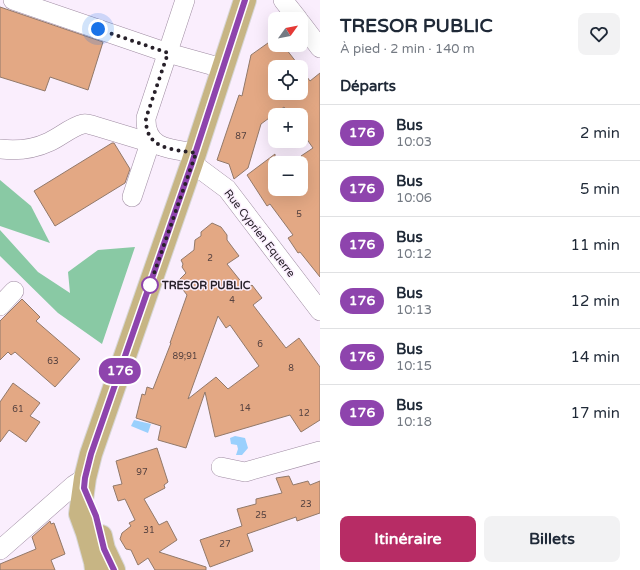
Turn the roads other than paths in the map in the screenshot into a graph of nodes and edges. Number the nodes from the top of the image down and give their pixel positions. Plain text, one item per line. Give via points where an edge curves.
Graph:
1 (13, 0) edge
2 (185, 0) edge
3 (245, 0) edge
4 (283, 0) edge
5 (292, 12) edge
6 (308, 32) edge
7 (320, 48) edge
8 (168, 53) junction
9 (222, 68) junction
10 (156, 145) junction
11 (0, 149) edge
12 (194, 158) junction
13 (132, 197) dead end
14 (14, 291) dead end
15 (0, 306) edge
16 (320, 311) edge
17 (320, 451) edge
18 (221, 467) dead end
19 (85, 483) junction
20 (0, 550) edge
21 (96, 570) edge
22 (114, 570) edge

1 - 8 street
2 - 8 street
3 - 9 main road
4 - 5 street
6 - 7 street
8 - 9 street
8 - 10 street via 146,118 145,127
9 - 12 main road
10 - 11 street via 83,124 50,142 34,147
10 - 12 street
10 - 13 street
12 - 16 street, Rue Cyprien Equerre via 227,189
12 - 19 main road via 91,454
14 - 15 street
17 - 18 street via 245,472
19 - 20 street via 74,485
19 - 21 main road via 80,514
19 - 22 main road via 104,549

